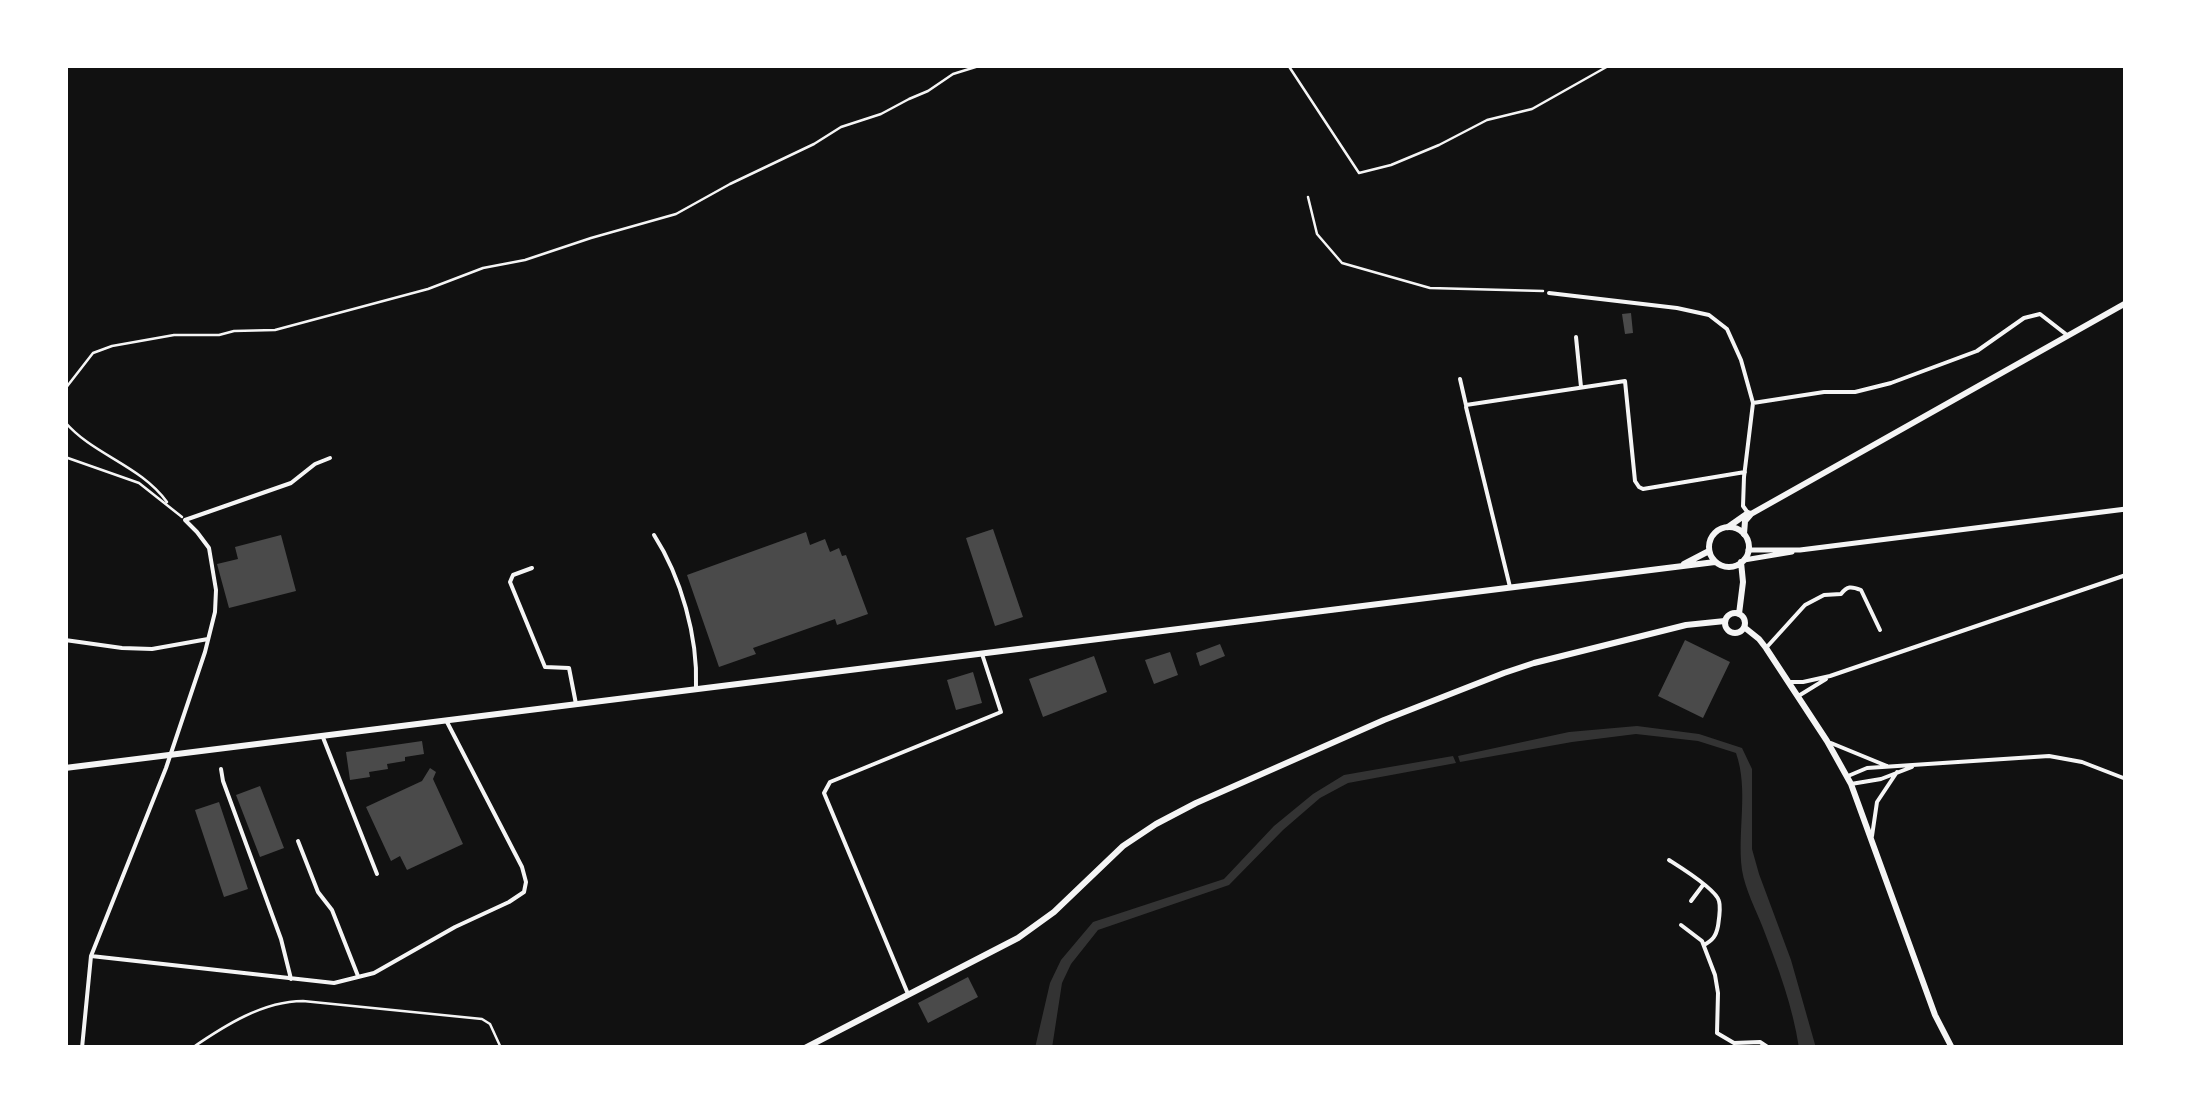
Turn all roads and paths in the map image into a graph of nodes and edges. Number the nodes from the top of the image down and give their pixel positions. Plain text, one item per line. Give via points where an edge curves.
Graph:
1 (982, 65) edge
2 (1288, 65) edge
3 (1610, 65) edge
4 (1308, 196) dead end
5 (1549, 293) joint
6 (2126, 303) edge
7 (1576, 336) dead end
8 (2067, 336) junction
9 (1460, 380) dead end
10 (1582, 387) junction
11 (65, 389) edge
12 (1753, 402) junction
13 (1466, 405) junction
14 (65, 422) edge
15 (65, 456) edge
16 (330, 458) dead end
17 (1745, 472) junction
18 (170, 507) junction
19 (2126, 508) edge
20 (1749, 513) junction
21 (185, 520) junction
22 (1728, 527) junction
23 (1744, 534) junction
24 (654, 535) dead end
25 (1748, 550) junction
26 (1800, 550) junction
27 (1709, 551) junction
28 (1716, 562) junction
29 (1739, 563) junction
30 (1678, 566) junction
31 (532, 568) dead end
32 (2126, 574) edge
33 (1510, 587) junction
34 (1738, 614) junction
35 (1725, 620) junction
36 (1744, 627) junction
37 (1880, 630) dead end
38 (208, 639) junction
39 (65, 640) edge
40 (1766, 648) junction
41 (982, 654) junction
42 (1830, 676) junction
43 (1789, 682) junction
44 (696, 690) junction
45 (1798, 696) junction
46 (576, 704) junction
47 (446, 720) junction
48 (322, 734) junction
49 (1827, 741) junction
50 (169, 754) junction
51 (1917, 765) junction
52 (1887, 766) junction
53 (65, 768) edge
54 (221, 769) dead end
55 (1898, 772) junction
56 (2126, 779) edge
57 (1849, 780) junction
58 (1871, 840) junction
59 (298, 841) dead end
60 (1669, 860) dead end
61 (377, 874) dead end
62 (1702, 885) junction
63 (1691, 901) dead end
64 (1681, 925) dead end
65 (1704, 945) junction
66 (91, 956) junction
67 (358, 976) junction
68 (292, 978) junction
69 (908, 994) junction
70 (82, 1048) edge
71 (192, 1048) edge
72 (501, 1048) edge
73 (805, 1048) edge
74 (1769, 1048) edge
75 (1952, 1048) edge

1 - 11 path via 841,127 676,214 274,330 112,346 93,353
2 - 3 path via 1359,173 1532,108
4 - 5 path via 1317,234 1342,263 1430,288
5 - 12 street via 1709,315 1734,342
6 - 8 main road
7 - 10 street
8 - 12 street via 2040,314 1977,351 1891,383
8 - 20 main road
9 - 13 street
10 - 13 street
10 - 17 street via 1625,381 1638,487
12 - 17 street
13 - 33 street
14 - 18 path via 149,482
15 - 18 path via 139,483
16 - 21 street via 291,484
17 - 20 street via 1743,506
18 - 21 path
19 - 26 street
20 - 22 main road
20 - 23 main road
21 - 38 street via 209,548 216,590
22 - 23 main road
22 - 27 main road via 1712,536
23 - 25 main road
24 - 44 street via 671,562 694,642
25 - 26 street
25 - 29 main road
26 - 29 street
27 - 28 main road
27 - 30 main road
28 - 29 main road
28 - 30 main road
29 - 34 main road
30 - 33 main road
31 - 46 street via 510,582 545,667 568,668
32 - 42 street
33 - 41 main road
34 - 35 main road
34 - 36 main road
35 - 36 main road via 1730,632
35 - 69 main road via 1504,672 1232,787 1123,846 1018,938
36 - 40 main road
37 - 40 street via 1861,590 1852,586 1815,598
38 - 39 street via 152,649
38 - 50 street
40 - 43 main road
41 - 44 main road
41 - 69 street via 1000,712 830,782 824,793
42 - 43 street
42 - 45 street
43 - 45 main road
44 - 46 main road
45 - 49 main road
46 - 47 main road
47 - 48 main road
47 - 67 street via 522,867 524,892 374,974
48 - 50 main road
48 - 61 street
49 - 52 street
49 - 57 main road
50 - 53 main road
50 - 66 street
51 - 52 street
51 - 55 street
51 - 56 street via 2056,756
52 - 57 street via 1867,768
54 - 68 street
55 - 57 street
55 - 58 street via 1877,802
57 - 58 main road
58 - 75 main road
59 - 67 street
60 - 62 street
62 - 63 street
62 - 65 street via 1719,902 1716,935
64 - 65 street
65 - 74 street via 1718,992 1717,1034
66 - 68 street
66 - 70 street
67 - 68 street via 334,982
69 - 73 main road
71 - 72 path via 275,1004 303,1001 482,1019

